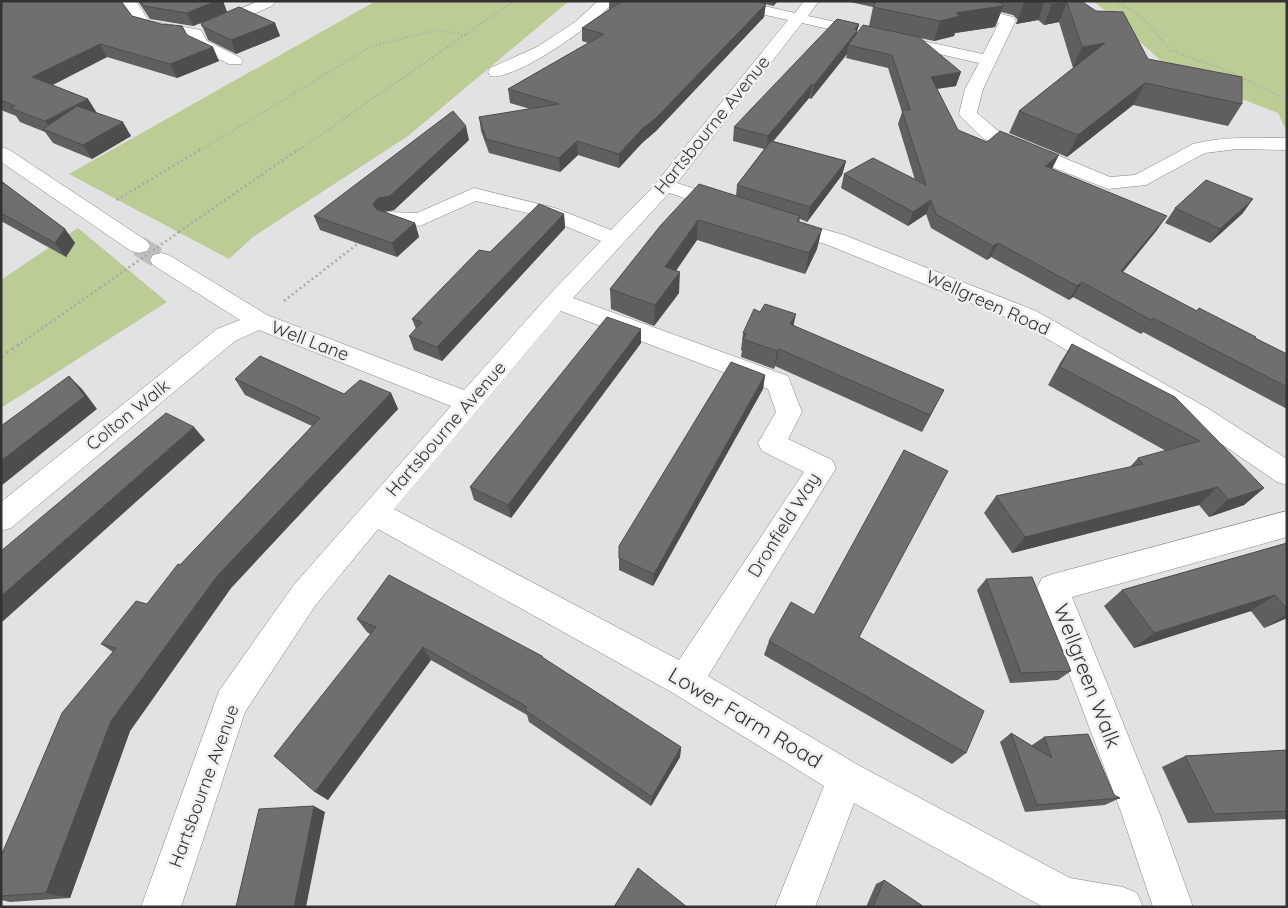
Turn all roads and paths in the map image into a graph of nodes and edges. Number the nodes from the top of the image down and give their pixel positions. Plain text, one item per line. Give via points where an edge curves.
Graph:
1 (128, 1) edge
2 (514, 1) edge
3 (607, 1) edge
4 (722, 1) edge
5 (1116, 1) edge
6 (267, 3) dead end
7 (805, 10) edge
8 (986, 15) edge
9 (195, 33) junction
10 (466, 35) junction
11 (988, 60) junction
12 (235, 61) dead end
13 (496, 72) dead end
14 (1287, 100) edge
15 (1287, 144) edge
16 (1, 153) edge
17 (663, 185) junction
18 (92, 215) junction
19 (390, 218) joint
20 (614, 239) junction
21 (139, 246) tunnel mouth
22 (161, 260) tunnel mouth
23 (557, 301) junction
24 (259, 321) junction
25 (1, 357) edge
26 (468, 402) junction
27 (1287, 474) edge
28 (374, 512) junction
29 (1, 519) edge
30 (1287, 524) edge
31 (685, 681) junction
32 (845, 778) junction
33 (161, 907) edge
34 (795, 907) edge
35 (1122, 907) edge
36 (1173, 907) edge

1 - 9 street via 144,24
2 - 10 path
3 - 13 street via 580,25 543,50
4 - 7 street
5 - 14 path via 1143,18 1170,50 1228,71
6 - 9 street
7 - 11 street
7 - 17 street, Hartsbourne Avenue
8 - 11 street via 1008,20
9 - 12 street via 200,44
10 - 18 path via 437,30 372,46
10 - 25 path, bridge
11 - 15 street via 974,89 968,114 990,134 1108,183 1139,181 1200,148 1237,143
16 - 18 street
17 - 20 street, Hartsbourne Avenue
17 - 27 street, Wellgreen Road via 836,240 1028,317 1200,416
18 - 21 street
19 - 20 street via 420,220 474,194 548,212
19 - 24 path
20 - 23 street, Hartsbourne Avenue
22 - 24 street, Well Lane
23 - 26 street, Hartsbourne Avenue
23 - 31 street, Dronfield Way via 779,383 789,412 772,443 822,468
24 - 26 street, Well Lane
24 - 29 street, Colton Walk via 226,335
26 - 28 street, Hartsbourne Avenue
28 - 31 street, Lower Farm Road
28 - 33 street, Hartsbourne Avenue via 304,596 231,703
30 - 36 street, Wellgreen Walk via 1053,588 1140,812
31 - 32 street, Lower Farm Road
32 - 34 street
32 - 35 street, Lower Farm Road via 1065,897

